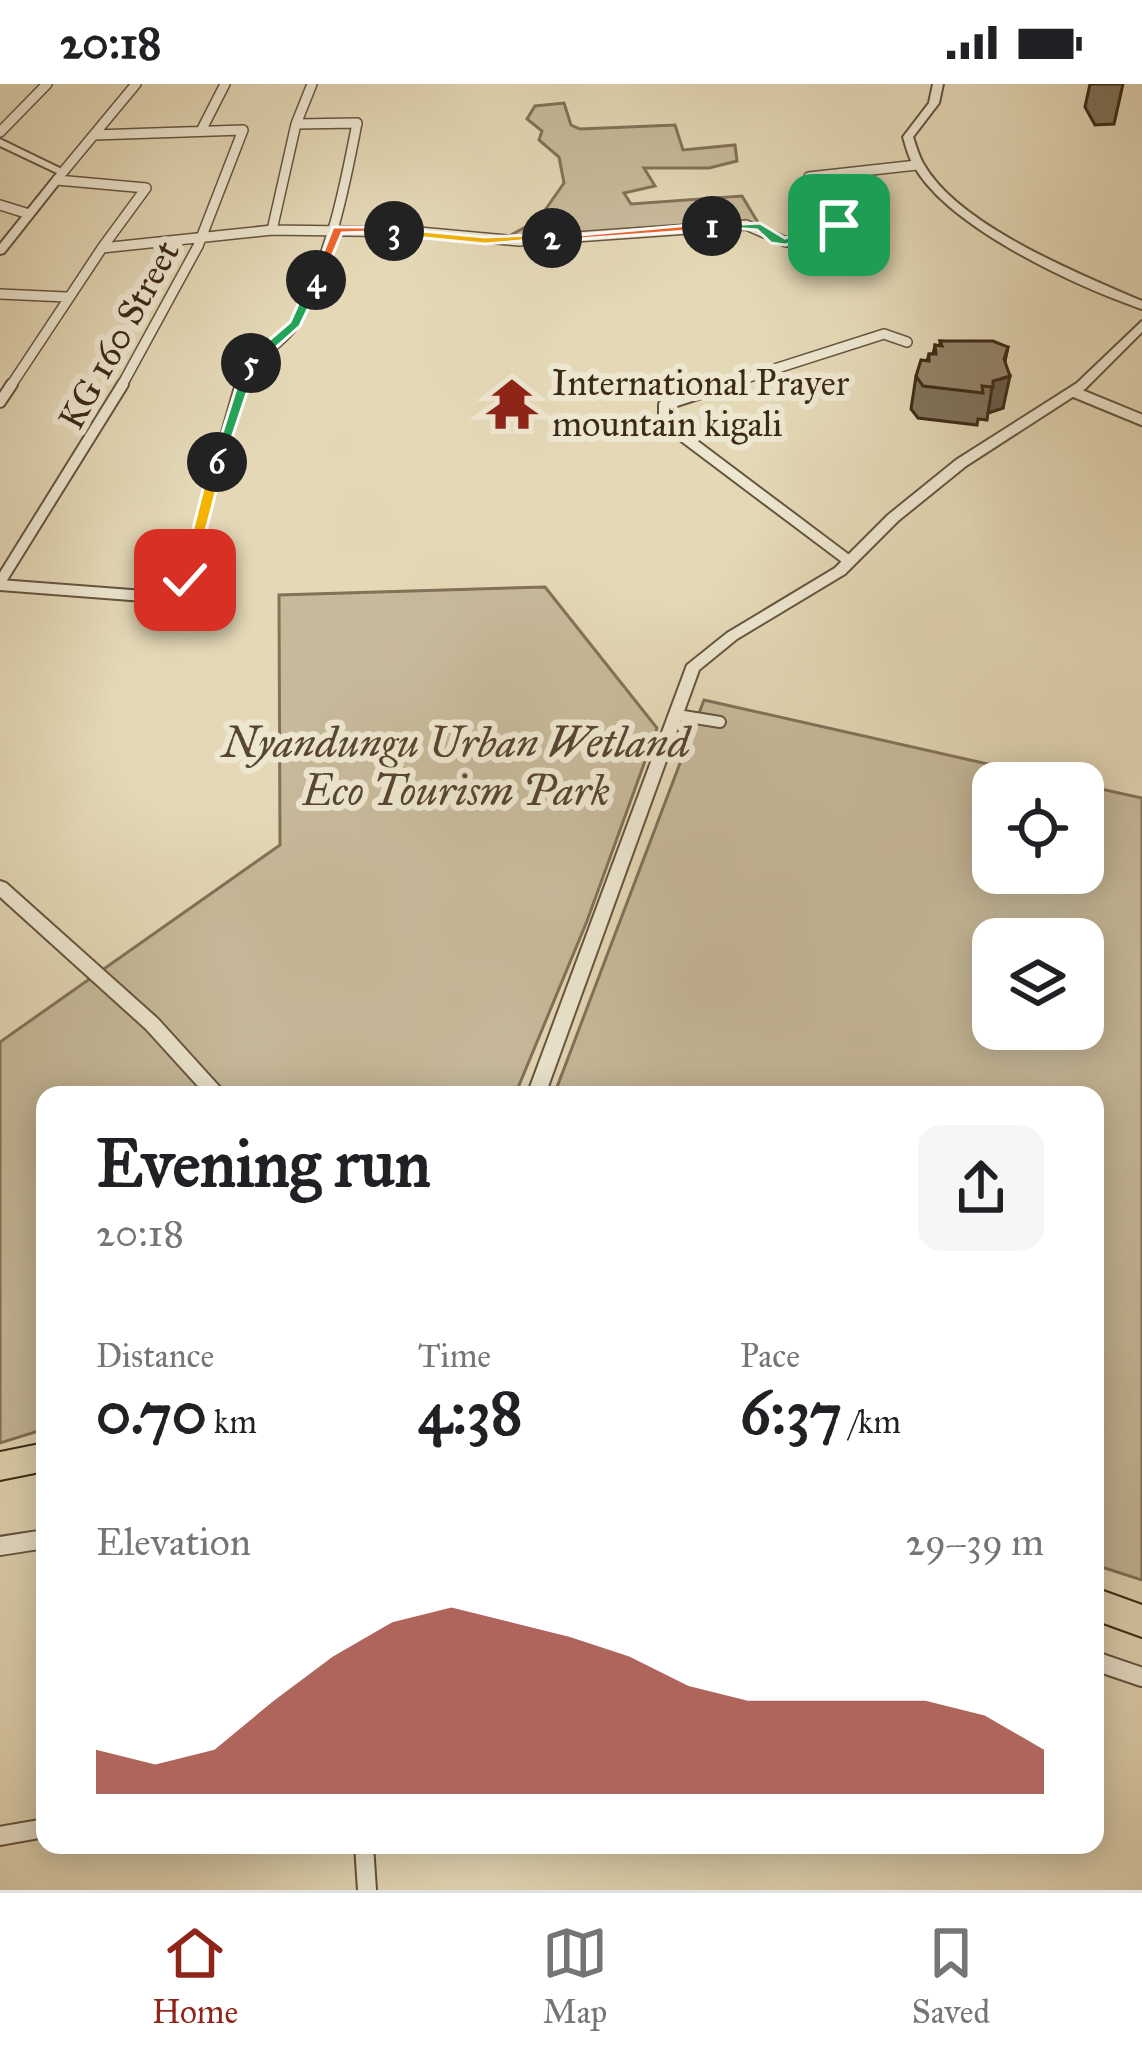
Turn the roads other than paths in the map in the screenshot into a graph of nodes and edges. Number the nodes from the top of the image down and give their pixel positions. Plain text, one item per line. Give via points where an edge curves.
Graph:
1 (47, 84) edge
2 (136, 84) edge
3 (225, 84) edge
4 (311, 84) edge
5 (938, 84) edge
6 (296, 124) junction
7 (202, 129) junction
8 (0, 132) edge
9 (94, 135) junction
10 (0, 142) edge
11 (917, 165) junction
12 (60, 176) junction
13 (0, 205) edge
14 (29, 214) junction
15 (337, 229) junction
16 (272, 230) junction
17 (206, 234) junction
18 (103, 248) junction
19 (0, 250) edge
20 (0, 294) edge
21 (65, 297) junction
22 (1142, 305) edge
23 (1142, 325) edge
24 (907, 343) dead end
25 (1074, 392) junction
26 (0, 402) edge
27 (1142, 420) edge
28 (849, 561) junction
29 (0, 584) edge
30 (677, 715) junction
31 (719, 722) dead end
32 (0, 886) edge
33 (210, 1086) edge
34 (539, 1086) edge
35 (36, 1458) edge
36 (0, 1466) edge
37 (36, 1540) edge
38 (0, 1546) edge
39 (1104, 1607) edge
40 (1142, 1621) edge
41 (1104, 1664) edge
42 (1142, 1677) edge
43 (36, 1830) edge
44 (0, 1836) edge
45 (365, 1854) edge
46 (367, 1890) edge

1 - 8 street
2 - 9 street
3 - 7 street
4 - 6 street
5 - 11 street via 908,137
6 - 15 street via 357,123
6 - 16 street
7 - 9 street
7 - 17 street, KG 160 Street via 243,130
9 - 12 street
10 - 12 street
11 - 15 street via 809,177 838,227 785,242 746,225 519,241
11 - 22 street via 992,232
12 - 14 street
12 - 18 street via 146,188
13 - 14 street
14 - 19 street
15 - 16 street
15 - 29 street via 296,323 244,373 177,589 144,596
16 - 17 street
17 - 18 street
17 - 29 street, KG 160 Street via 62,491
18 - 21 street
20 - 21 street
21 - 26 street
23 - 25 street
24 - 28 street via 884,334 664,405 664,422
25 - 27 street
25 - 28 street via 961,463
28 - 30 street via 707,652 685,678
30 - 31 street
30 - 34 street
32 - 33 street
35 - 36 highway
37 - 38 street
39 - 40 highway
41 - 42 street
43 - 44 street
45 - 46 street

